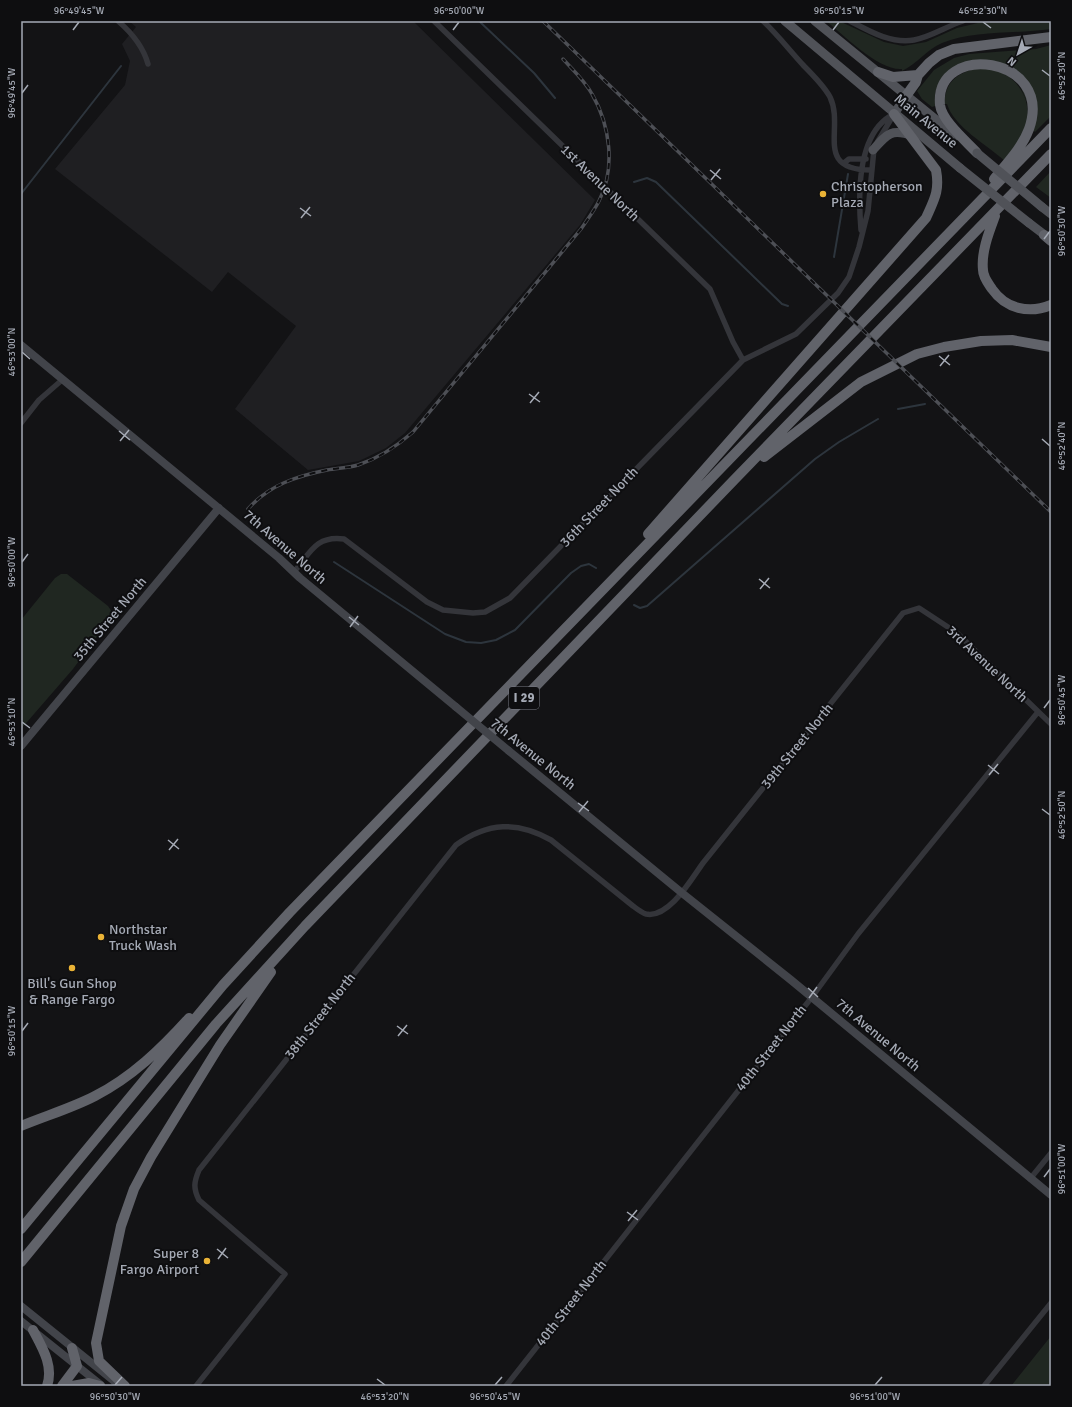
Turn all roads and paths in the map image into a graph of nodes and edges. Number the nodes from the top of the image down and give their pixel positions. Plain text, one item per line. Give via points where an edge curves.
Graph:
1 (118, 21) edge
2 (434, 21) edge
3 (763, 21) edge
4 (785, 21) edge
5 (815, 21) edge
6 (850, 21) edge
7 (963, 21) edge
8 (1051, 37) edge
9 (148, 64) dead end
10 (878, 72) junction
11 (918, 75) junction
12 (906, 96) junction
13 (894, 114) junction
14 (1051, 128) edge
15 (908, 134) junction
16 (928, 142) junction
17 (977, 153) junction
18 (1051, 154) edge
19 (872, 155) junction
20 (864, 159) junction
21 (844, 162) junction
22 (862, 170) junction
23 (871, 170) junction
24 (997, 211) junction
25 (1051, 214) edge
26 (954, 230) junction
27 (861, 236) junction
28 (1049, 239) edge
29 (1051, 305) edge
30 (21, 345) edge
31 (1051, 347) edge
32 (743, 360) junction
33 (62, 380) junction
34 (21, 424) edge
35 (735, 479) junction
36 (219, 508) junction
37 (294, 572) junction
38 (594, 600) junction
39 (919, 608) joint
40 (1038, 712) junction
41 (1051, 724) edge
42 (21, 746) edge
43 (682, 893) junction
44 (305, 926) junction
45 (224, 985) junction
46 (812, 997) junction
47 (21, 1126) edge
48 (1051, 1153) edge
49 (1030, 1179) junction
50 (1051, 1195) edge
51 (21, 1229) edge
52 (21, 1262) edge
53 (1051, 1303) edge
54 (22, 1307) edge
55 (21, 1320) edge
56 (33, 1330) junction
57 (72, 1348) junction
58 (77, 1366) junction
59 (47, 1386) edge
60 (62, 1386) edge
61 (72, 1386) edge
62 (101, 1386) edge
63 (120, 1386) edge
64 (125, 1386) edge
65 (196, 1386) edge
66 (506, 1386) edge
67 (984, 1386) edge

1 - 9 street via 133,34 146,54
2 - 32 street, 1st Avenue North via 710,289
3 - 21 street via 830,97 834,111 833,146 838,157
4 - 13 main road, Main Avenue
5 - 10 main road, Main Avenue
6 - 7 street via 881,36 905,40 926,36
8 - 11 highway via 954,49 939,55
10 - 11 highway via 893,77
10 - 12 main road, Main Avenue
11 - 12 highway
12 - 13 main road
12 - 17 main road, Main Avenue
13 - 15 highway
13 - 16 main road, Main Avenue
13 - 19 street, 36th Street North
13 - 20 street, 36th Street North via 884,118 868,141
14 - 26 highway, I 29
15 - 16 main road
15 - 19 main road via 896,132 886,135
15 - 38 highway via 936,170 937,195 926,218 636,547
16 - 28 main road, Main Avenue, bridge
17 - 25 main road, Main Avenue, bridge
17 - 26 highway via 943,114 940,106 941,94 944,84 951,76 971,65 991,64 1002,67 1021,80 1032,104 1032,116 1022,142
18 - 24 highway, I 29
19 - 20 street
19 - 23 street, 36th Street North
20 - 21 street via 849,159
20 - 22 street, 36th Street North
21 - 22 street via 849,167
22 - 23 street
22 - 27 street, 36th Street North
23 - 27 street, 36th Street North via 868,211
24 - 29 highway via 987,235 983,259 982,269 989,285 996,295 1013,307 1036,310
24 - 35 highway, I 29
26 - 38 highway, I 29
27 - 32 street, 36th Street North via 849,277 833,298 796,334
30 - 33 street, 7th Avenue North
31 - 35 highway via 1012,340 981,340 944,346 917,354 861,382
32 - 37 street, 36th Street North via 510,598 497,607 473,614 442,610 427,602 344,539 322,540
33 - 34 street via 40,400
33 - 36 street, 7th Avenue North
35 - 44 highway, I 29
36 - 37 street, 7th Avenue North
36 - 42 street, 35th Street North
37 - 43 street, 7th Avenue North, bridge
38 - 45 highway, I 29 via 290,912
39 - 40 street, 3rd Avenue North via 957,633
39 - 43 street, 39th Street North via 903,613 703,863
40 - 41 street, 3rd Avenue North
40 - 46 street, 40th Street North via 858,934
43 - 46 street, 7th Avenue North
43 - 65 street, 38th Street North via 668,909 656,914 646,914 551,840 522,829 487,828 456,845 199,1170 193,1190 198,1200 285,1274
44 - 52 highway, I 29 via 216,1024
44 - 64 highway via 220,1045 134,1189 121,1226 96,1343 99,1360
45 - 47 highway via 159,1050 119,1082 94,1096
45 - 51 highway, I 29
46 - 49 street, 7th Avenue North
46 - 66 street, 40th Street North
48 - 49 street
49 - 50 street, 7th Avenue North
53 - 67 street
54 - 57 street
55 - 56 street
56 - 58 street
56 - 59 highway via 45,1353 49,1368
57 - 58 highway
57 - 63 street
58 - 60 highway
58 - 62 street
61 - 62 highway via 89,1383

